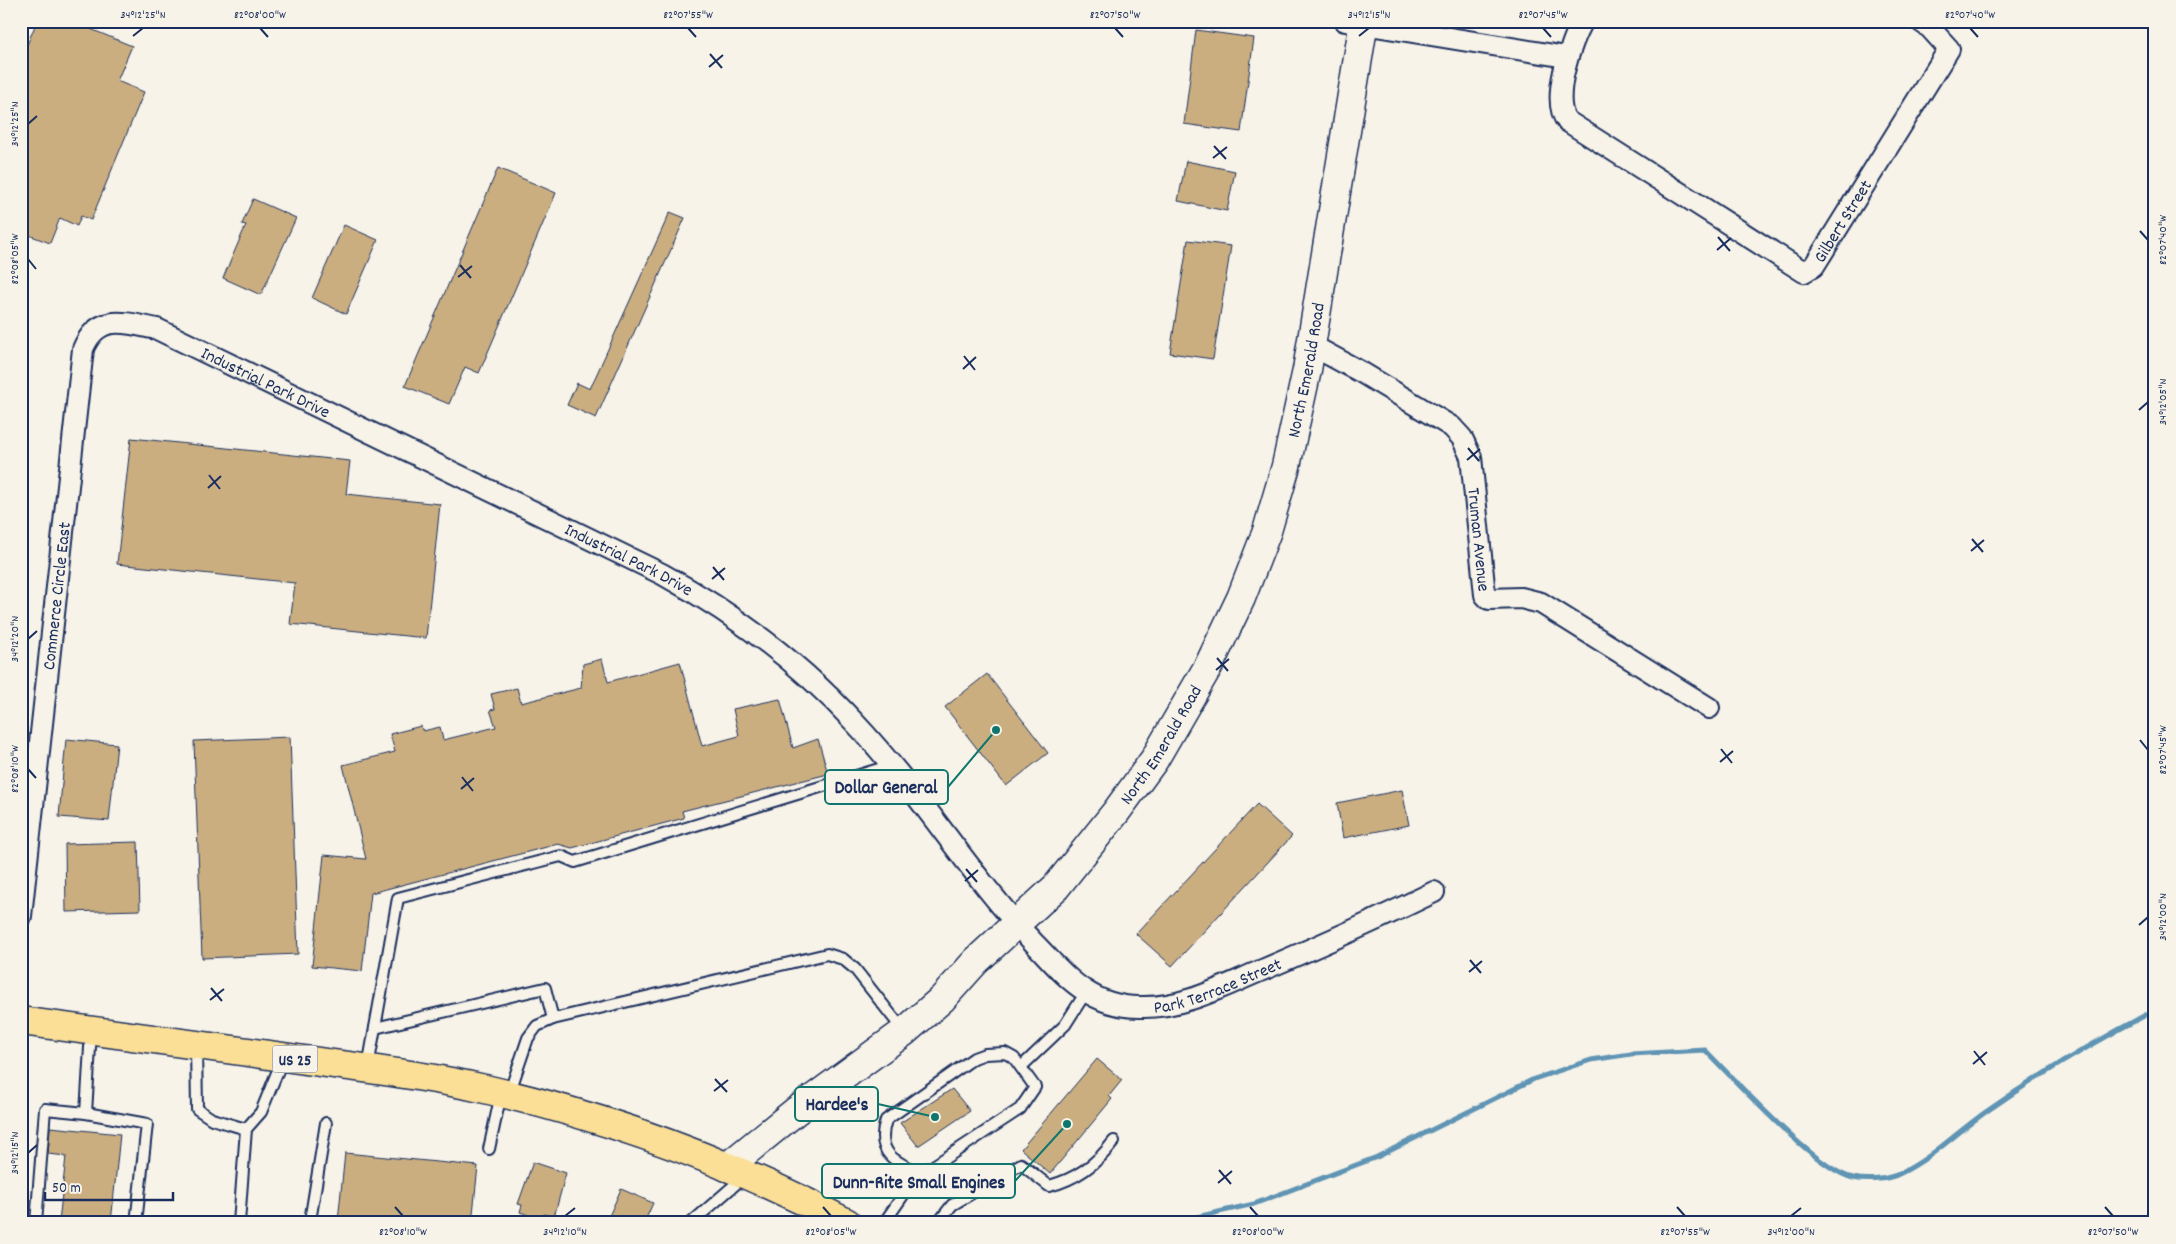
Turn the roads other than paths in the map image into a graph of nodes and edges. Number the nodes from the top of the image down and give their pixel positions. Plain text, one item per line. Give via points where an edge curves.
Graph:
1 (1583, 21) edge
2 (1920, 21) edge
3 (1358, 22) edge
4 (1566, 57) junction
5 (146, 327) joint
6 (1311, 345) junction
7 (1709, 708) dead end
8 (892, 764) junction
9 (1434, 892) dead end
10 (21, 916) edge
11 (1016, 923) junction
12 (1086, 992) junction
13 (553, 1019) junction
14 (21, 1021) edge
15 (375, 1028) junction
16 (91, 1030) junction
17 (904, 1032) junction
18 (196, 1045) junction
19 (284, 1057) junction
20 (1020, 1067) junction
21 (368, 1069) junction
22 (505, 1094) junction
23 (86, 1113) junction
24 (326, 1123) dead end
25 (246, 1129) junction
26 (1114, 1141) dead end
27 (489, 1149) dead end
28 (736, 1171) junction
29 (922, 1173) junction
30 (36, 1223) edge
31 (136, 1223) edge
32 (239, 1223) edge
33 (312, 1223) edge
34 (691, 1223) edge
35 (847, 1223) edge
36 (884, 1223) edge
37 (938, 1223) edge

1 - 4 street
2 - 4 street, Gilbert Street via 1949,49 1814,266 1804,272 1567,121 1562,109
3 - 4 street
3 - 6 main road, North Emerald Road
5 - 8 street, Industrial Park Drive via 653,570 705,598 738,619 798,666
5 - 10 street, Commerce Circle East via 120,321 109,323 90,335 83,349
6 - 7 street, Truman Avenue via 1452,427 1462,438 1471,457 1484,595 1494,600 1521,598 1541,603
6 - 11 main road, North Emerald Road via 1286,466 1267,531 1241,598 1209,665 1154,760 1116,812 1056,887
8 - 11 street, Industrial Park Drive via 987,890
8 - 15 lane via 575,862 561,856 398,898
9 - 12 street, Park Terrace Street via 1364,927 1184,1001 1157,1007 1123,1006
11 - 12 street, Park Terrace Street via 1067,977
11 - 17 main road, North Emerald Road via 942,999
12 - 20 lane via 1065,1025
13 - 15 lane via 545,988
13 - 17 lane via 827,954 843,959 855,969
13 - 22 lane via 537,1026 528,1038
14 - 16 highway, US 25
15 - 21 lane
16 - 18 highway, US 25
16 - 23 lane
17 - 28 main road, North Emerald Road via 796,1112
18 - 19 highway, US 25
18 - 25 lane via 197,1109 212,1119
19 - 21 highway, US 25
19 - 25 lane via 261,1112
20 - 29 lane via 1035,1087 1020,1109
20 - 29 lane via 1005,1053 995,1052 974,1058 886,1120 882,1130 887,1154 899,1165
21 - 22 highway, US 25
22 - 27 lane
22 - 28 highway, US 25 via 641,1134
23 - 30 lane via 45,1110
23 - 31 lane via 146,1124
24 - 33 lane
25 - 32 lane
26 - 37 lane via 1102,1157 1067,1182 1049,1186 1021,1164 952,1205
28 - 34 lane
28 - 35 highway, US 25
29 - 36 lane via 915,1178

